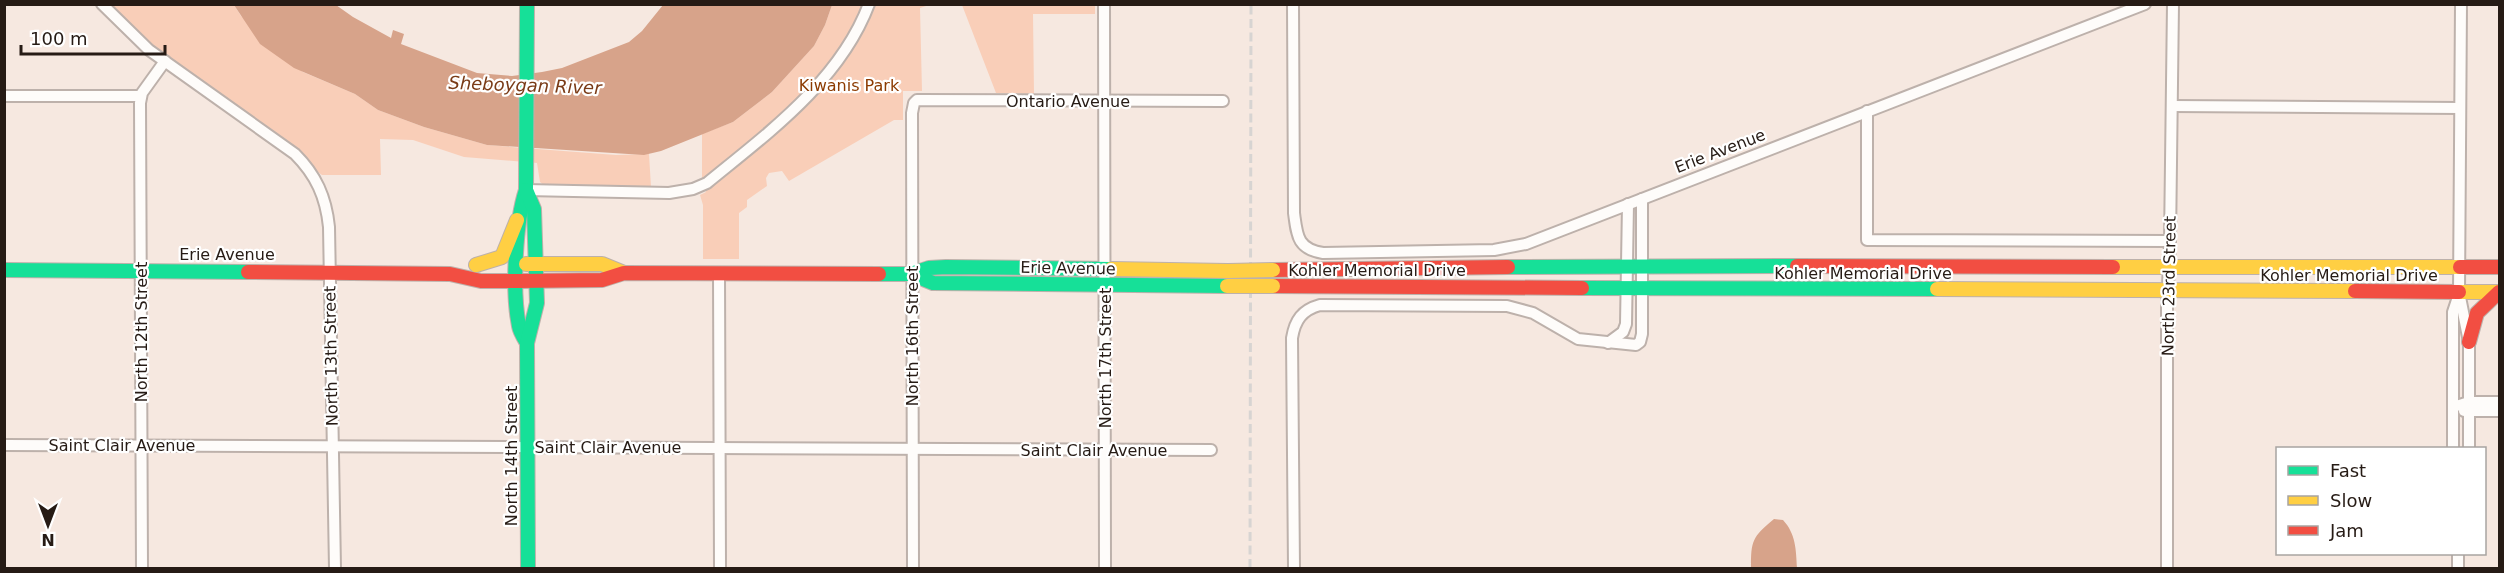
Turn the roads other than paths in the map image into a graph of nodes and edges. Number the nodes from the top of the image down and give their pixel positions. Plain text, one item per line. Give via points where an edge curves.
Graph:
1 (102, 4) edge
2 (527, 4) edge
3 (869, 4) edge
4 (1104, 4) edge
5 (1293, 4) edge
6 (2145, 4) edge
7 (2173, 4) edge
8 (2461, 4) edge
9 (165, 61) junction
10 (4, 96) edge
11 (141, 96) junction
12 (1104, 101) junction
13 (1223, 101) dead end
14 (914, 103) joint
15 (2172, 106) junction
16 (2460, 108) junction
17 (1867, 111) junction
18 (526, 190) junction
19 (1642, 199) junction
20 (1628, 204) junction
21 (519, 217) junction
22 (2170, 241) junction
23 (518, 264) junction
24 (536, 264) junction
25 (476, 265) junction
26 (1627, 266) junction
27 (1642, 266) junction
28 (2168, 267) junction
29 (2460, 267) junction
30 (2499, 267) edge
31 (1104, 269) junction
32 (4, 270) edge
33 (141, 271) junction
34 (330, 271) junction
35 (1227, 271) joint
36 (624, 273) junction
37 (719, 273) junction
38 (450, 274) junction
39 (911, 274) junction
40 (519, 281) junction
41 (537, 282) junction
42 (1104, 285) junction
43 (1227, 286) joint
44 (1627, 288) junction
45 (1642, 288) junction
46 (2167, 291) junction
47 (2459, 292) junction
48 (2499, 292) edge
49 (2469, 342) junction
50 (527, 343) junction
51 (1608, 343) junction
52 (2499, 402) edge
53 (2453, 407) junction
54 (2469, 407) junction
55 (2499, 411) edge
56 (4, 445) edge
57 (141, 445) junction
58 (332, 445) junction
59 (528, 446) junction
60 (2452, 447) edge
61 (2469, 447) edge
62 (720, 448) junction
63 (912, 448) junction
64 (1105, 450) junction
65 (1211, 450) dead end
66 (142, 568) edge
67 (335, 568) edge
68 (528, 568) edge
69 (720, 568) edge
70 (913, 568) edge
71 (1105, 568) edge
72 (1294, 568) edge
73 (2168, 568) edge

1 - 9 street, North 13th Street
2 - 18 main road, North 14th Street
3 - 18 street via 849,43 821,81 793,111 707,183 681,191
4 - 12 street, North 17th Street
5 - 20 street, Erie Avenue via 1294,213 1298,238 1306,248 1323,253 1494,250 1526,244
6 - 17 street, Erie Avenue
7 - 15 street, North 23rd Street
8 - 16 street
9 - 11 street
9 - 34 street, North 13th Street via 295,154 315,178 329,227
10 - 11 street
11 - 33 street, North 12th Street
12 - 13 street, Ontario Avenue
12 - 14 street, Ontario Avenue
12 - 31 street, North 17th Street
14 - 39 street, North 16th Street
15 - 16 street
15 - 22 street, North 23rd Street
16 - 29 street
17 - 19 street, Erie Avenue
17 - 22 street via 1867,240
18 - 21 main road, North 14th Street
18 - 24 main road, North 14th Street via 534,206
19 - 20 street, Erie Avenue
19 - 27 street
20 - 26 street
21 - 23 main road, North 14th Street
21 - 25 main road via 502,257
22 - 28 street, North 23rd Street
23 - 24 main road, Erie Avenue
23 - 25 main road, Erie Avenue
23 - 40 main road, North 14th Street
24 - 36 main road, Erie Avenue via 605,265
24 - 41 main road, North 14th Street
25 - 38 main road, Erie Avenue
26 - 27 main road, Kohler Memorial Drive
26 - 35 main road, Kohler Memorial Drive, bridge
26 - 44 street
27 - 28 main road, Kohler Memorial Drive
27 - 45 street
28 - 29 main road, Kohler Memorial Drive
28 - 46 street, North 23rd Street
29 - 30 main road, Kohler Memorial Drive
29 - 47 street
31 - 35 main road, Erie Avenue
31 - 39 main road, Erie Avenue via 938,267
31 - 42 street, North 17th Street
32 - 33 main road, Erie Avenue
33 - 34 main road, Erie Avenue
33 - 57 street, North 12th Street
34 - 38 main road, Erie Avenue
34 - 58 street, North 13th Street
36 - 37 main road, Erie Avenue
36 - 41 main road, Erie Avenue via 602,280
37 - 39 main road, Erie Avenue
37 - 62 street
38 - 40 main road, Erie Avenue via 481,281
39 - 42 main road, Erie Avenue via 933,283
39 - 63 street, North 16th Street
40 - 41 main road, Erie Avenue
40 - 50 main road, North 14th Street via 519,326
41 - 50 main road, North 14th Street via 537,312
42 - 43 main road, Erie Avenue
42 - 64 street, North 17th Street
43 - 44 main road, Kohler Memorial Drive, bridge
44 - 45 main road, Kohler Memorial Drive
44 - 51 street via 1625,327
45 - 46 main road, Kohler Memorial Drive
45 - 51 street via 1640,342
46 - 47 main road, Kohler Memorial Drive
46 - 73 street, North 23rd Street
47 - 48 main road, Kohler Memorial Drive
47 - 49 street
47 - 53 street via 2453,312
48 - 49 main road via 2477,313
49 - 54 street
50 - 59 main road, North 14th Street
51 - 72 street via 1571,337 1533,314 1507,306 1320,305 1301,314 1292,338
52 - 54 street
53 - 54 street
53 - 60 street
54 - 55 street
54 - 61 street
56 - 57 street, Saint Clair Avenue
57 - 58 street, Saint Clair Avenue
57 - 66 street, North 12th Street
58 - 59 street, Saint Clair Avenue
58 - 67 street, North 13th Street
59 - 62 street, Saint Clair Avenue
59 - 68 main road, North 14th Street
62 - 63 street, Saint Clair Avenue
62 - 69 street
63 - 64 street, Saint Clair Avenue
63 - 70 street, North 16th Street
64 - 65 street, Saint Clair Avenue
64 - 71 street, North 17th Street

